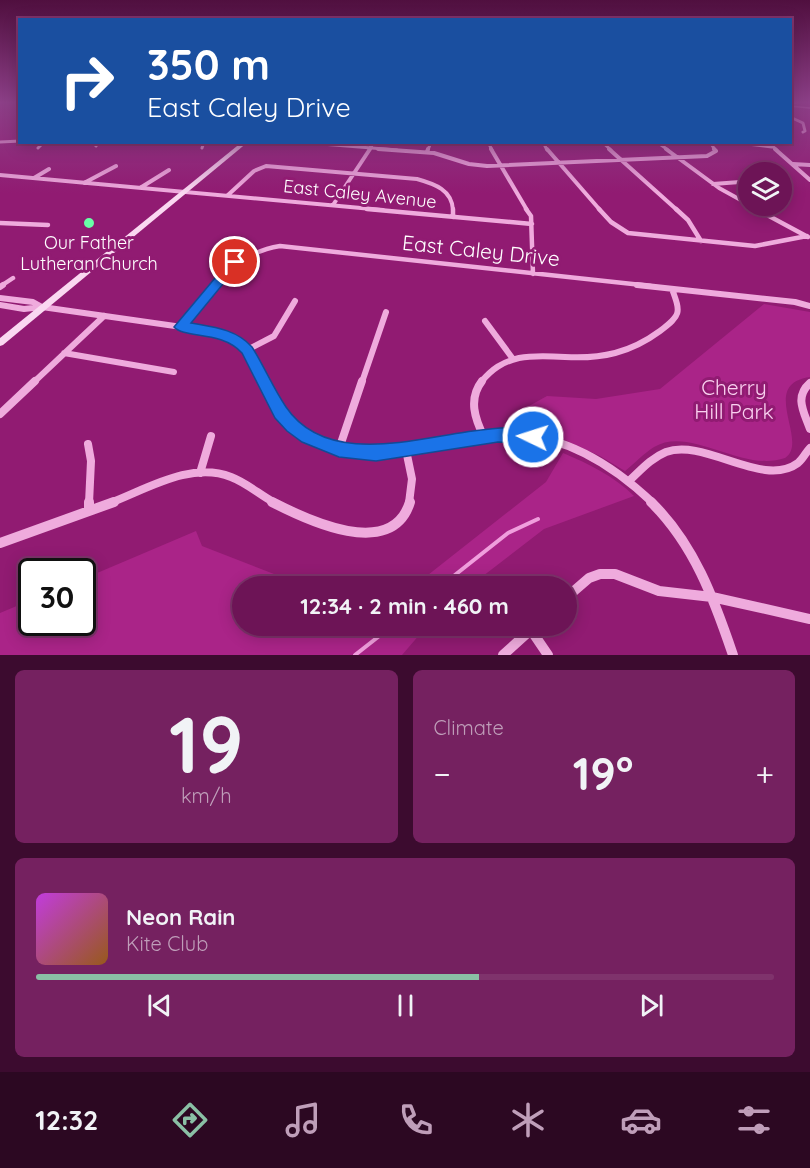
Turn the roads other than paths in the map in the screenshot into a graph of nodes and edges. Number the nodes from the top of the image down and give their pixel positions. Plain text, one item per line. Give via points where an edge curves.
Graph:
1 (18, 141) edge
2 (0, 142) edge
3 (42, 144) edge
4 (202, 144) edge
5 (244, 144) edge
6 (321, 144) edge
7 (373, 144) edge
8 (430, 144) edge
9 (489, 144) edge
10 (544, 144) edge
11 (604, 144) edge
12 (660, 144) edge
13 (712, 144) edge
14 (748, 144) edge
15 (770, 144) edge
16 (773, 147) junction
17 (38, 148) dead end
18 (202, 148) dead end
19 (370, 148) junction
20 (427, 152) junction
21 (676, 157) junction
22 (619, 160) junction
23 (790, 162) edge
24 (557, 163) junction
25 (792, 164) joint
26 (810, 165) edge
27 (116, 166) dead end
28 (500, 166) junction
29 (49, 169) dead end
30 (169, 170) dead end
31 (353, 174) junction
32 (0, 175) edge
33 (32, 178) junction
34 (810, 180) edge
35 (738, 182) edge
36 (84, 183) junction
37 (713, 184) junction
38 (140, 188) junction
39 (186, 191) junction
40 (228, 195) junction
41 (738, 198) edge
42 (333, 205) junction
43 (770, 216) edge
44 (453, 217) junction
45 (0, 224) edge
46 (532, 224) junction
47 (48, 225) dead end
48 (808, 237) edge
49 (701, 241) junction
50 (533, 274) junction
51 (13, 278) dead end
52 (0, 287) edge
53 (672, 289) junction
54 (0, 298) edge
55 (296, 301) dead end
56 (0, 305) edge
57 (810, 306) edge
58 (42, 307) junction
59 (386, 312) dead end
60 (104, 316) junction
61 (484, 321) dead end
62 (181, 327) junction
63 (13, 330) junction
64 (0, 338) edge
65 (0, 343) edge
66 (247, 350) junction
67 (64, 353) junction
68 (513, 360) junction
69 (174, 372) dead end
70 (810, 383) edge
71 (0, 414) edge
72 (810, 429) edge
73 (211, 436) dead end
74 (484, 437) junction
75 (88, 444) dead end
76 (810, 448) edge
77 (339, 449) junction
78 (406, 450) junction
79 (200, 473) junction
80 (629, 481) junction
81 (89, 511) junction
82 (0, 543) edge
83 (577, 589) edge
84 (712, 597) junction
85 (810, 619) edge
86 (524, 636) edge
87 (537, 636) edge
88 (503, 655) edge
89 (548, 655) edge
90 (733, 655) edge

1 - 2 street
3 - 17 street
4 - 18 street
5 - 39 main road
6 - 19 street
7 - 19 street
8 - 20 street
9 - 28 street
10 - 24 street
11 - 22 street
12 - 21 street
13 - 21 street via 714,154
14 - 16 street
15 - 16 street
16 - 23 street
19 - 20 street
19 - 31 street
20 - 28 street via 473,165
21 - 22 street
21 - 37 street
22 - 24 street
22 - 49 street via 688,220
24 - 28 street
24 - 49 street via 620,229 638,235
25 - 26 street
25 - 34 street
27 - 36 street
28 - 46 street via 528,210
29 - 33 street
30 - 38 street
31 - 40 street via 261,167
31 - 42 street
31 - 44 street via 416,179 437,185 450,196
32 - 33 street, East Caley Avenue
33 - 36 street, East Caley Avenue
35 - 37 street
36 - 38 street, East Caley Avenue
37 - 41 street
38 - 39 street, East Caley Avenue
39 - 40 street, East Caley Avenue
39 - 58 main road
40 - 42 street, East Caley Avenue
42 - 44 street, East Caley Avenue
43 - 48 street
44 - 46 street, East Caley Avenue
45 - 47 street
46 - 50 street
48 - 49 street via 759,246
50 - 53 street, East Caley Drive
50 - 62 street, East Caley Drive via 294,247 267,248 235,262
51 - 52 street
53 - 57 street, East Caley Drive
53 - 68 street via 679,308 677,317 629,350 599,358 536,356
54 - 58 street via 33,302
55 - 66 street via 274,336
56 - 58 street
58 - 60 street
58 - 63 main road
59 - 77 street
60 - 62 street
60 - 67 street
61 - 68 street
62 - 66 street via 225,334
63 - 64 main road
63 - 65 main road
66 - 77 street via 286,419 308,437
67 - 69 street
67 - 71 street
68 - 74 street via 487,373 478,387 474,411
70 - 72 street via 801,391 800,402
73 - 79 street
74 - 78 street
74 - 80 street via 523,435 559,444 589,456
75 - 81 street
76 - 80 street via 796,464 771,469 677,449 658,456
77 - 78 street via 376,453
78 - 79 street via 413,484 411,502 392,527 372,534 348,532 302,515 224,474
79 - 81 street via 161,483
80 - 84 street via 664,515 684,543
81 - 82 street
83 - 84 street via 600,574 615,574 658,591
84 - 85 street
84 - 90 street
86 - 88 street
87 - 89 street

